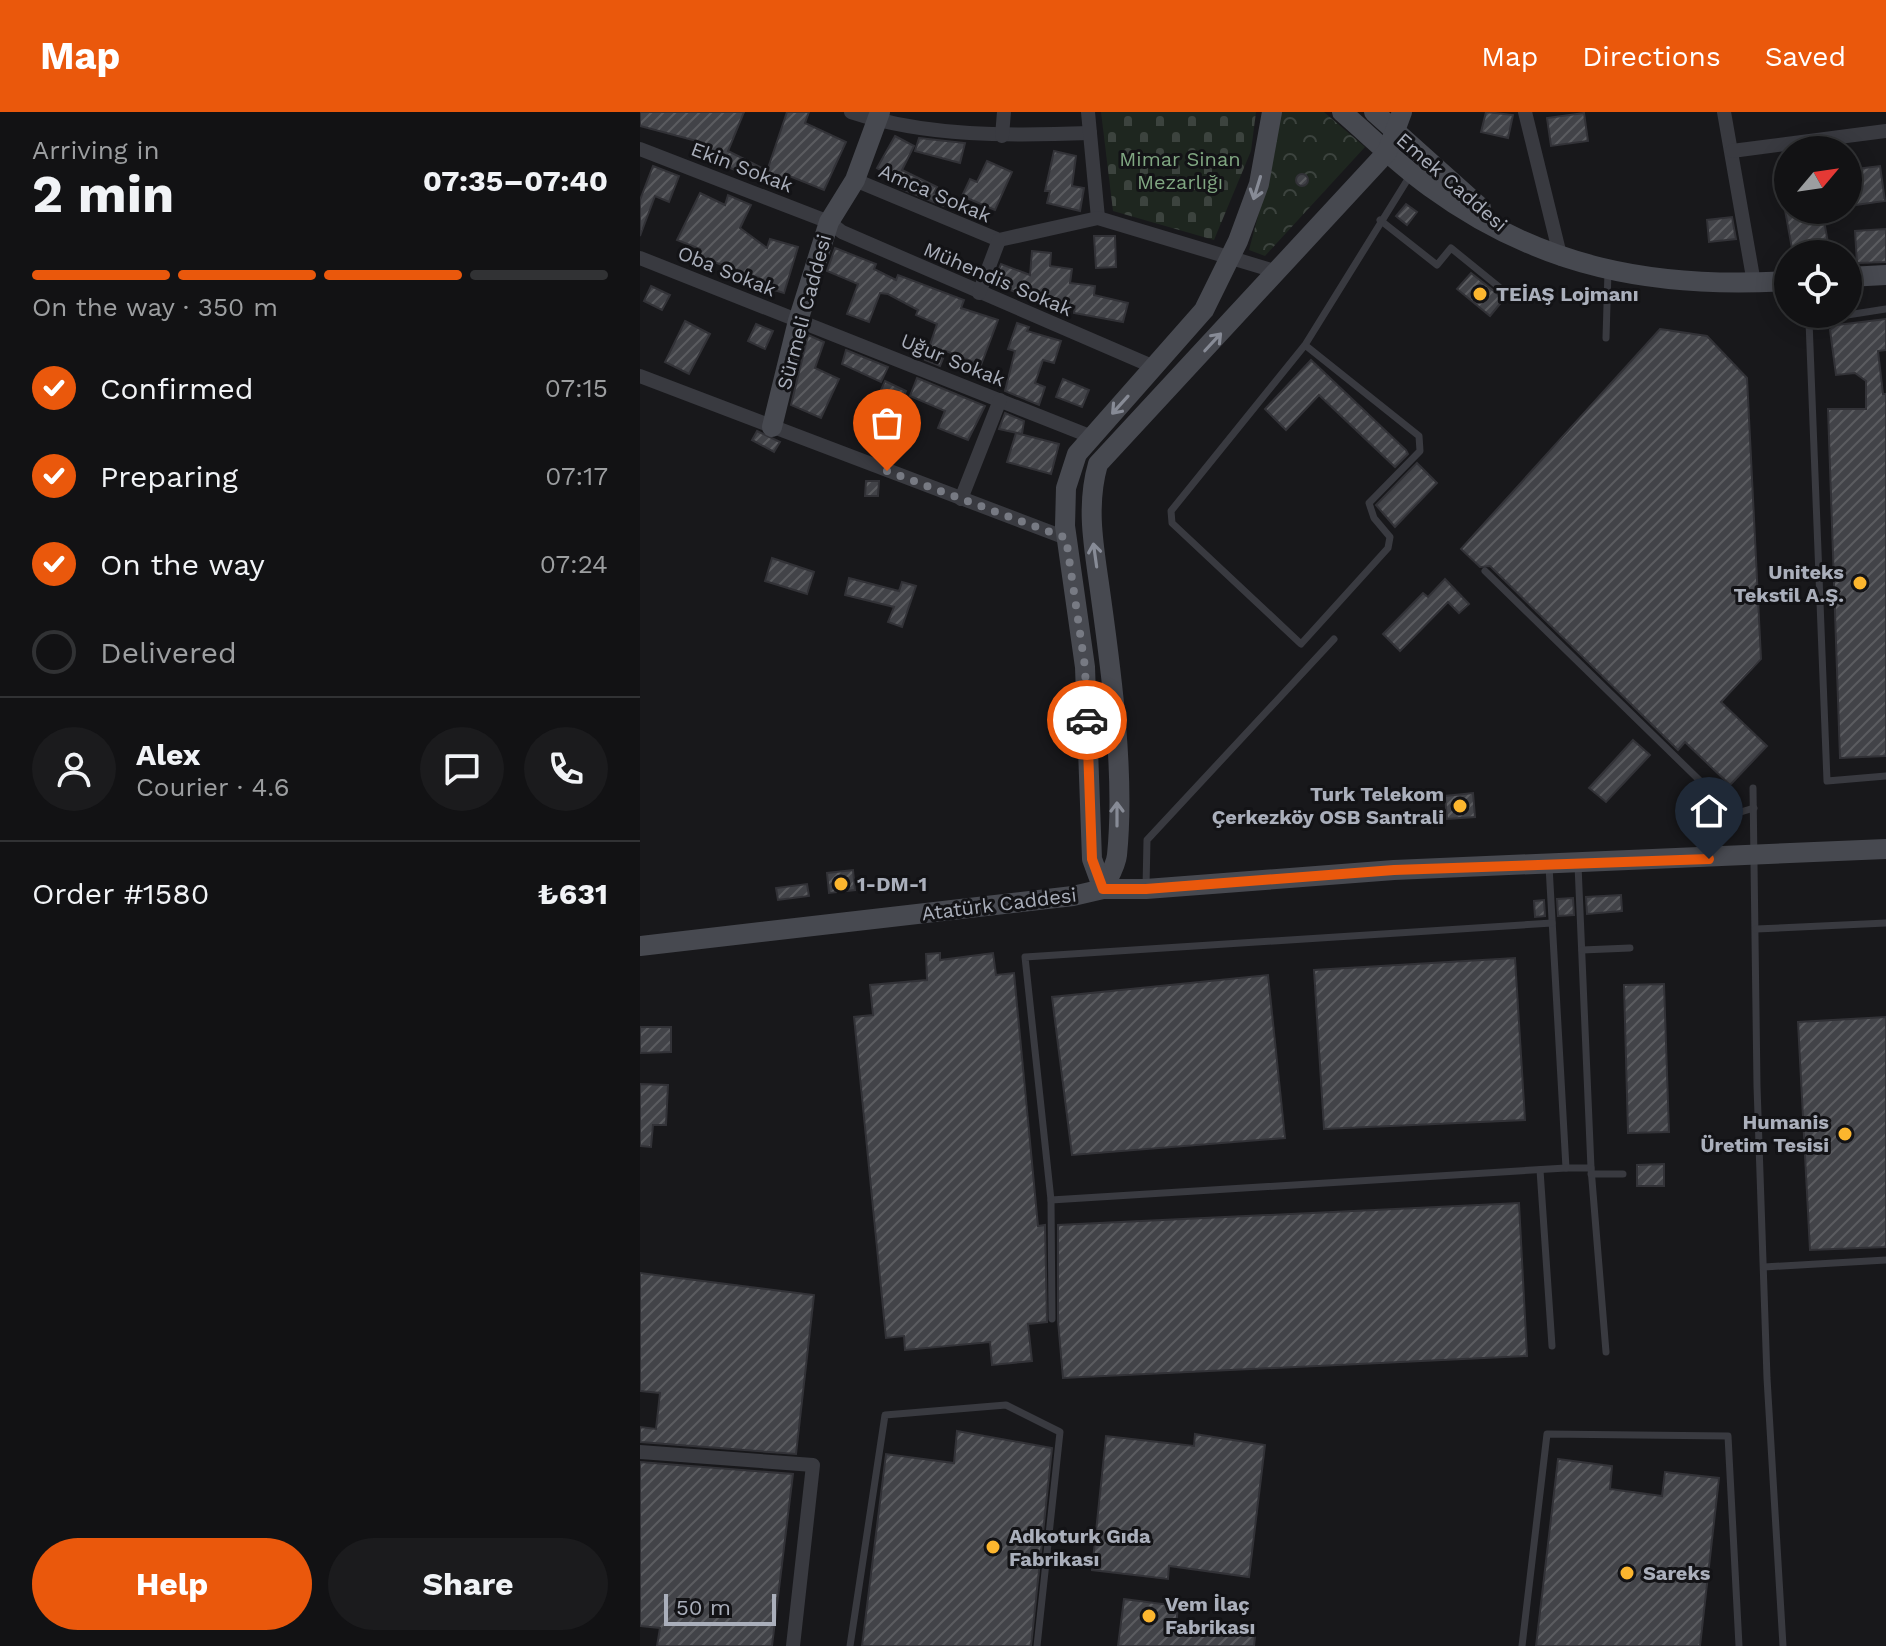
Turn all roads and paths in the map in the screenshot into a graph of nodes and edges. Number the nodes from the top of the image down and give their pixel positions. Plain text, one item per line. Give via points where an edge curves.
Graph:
1 (851, 112) edge
2 (1004, 112) edge
3 (1088, 112) edge
4 (1272, 112) edge
5 (1342, 112) edge
6 (1374, 112) edge
7 (1402, 112) edge
8 (1525, 112) edge
9 (1724, 112) edge
10 (879, 116) edge
11 (1886, 131) edge
12 (1090, 133) junction
13 (1002, 136) junction
14 (1391, 143) junction
15 (640, 149) edge
16 (1732, 151) junction
17 (1412, 172) junction
18 (855, 180) junction
19 (1098, 218) junction
20 (1380, 220) junction
21 (829, 222) junction
22 (1515, 236) junction
23 (999, 240) junction
24 (640, 258) edge
25 (1230, 259) junction
26 (1561, 259) junction
27 (1608, 271) junction
28 (1278, 272) junction
29 (1886, 275) edge
30 (1862, 276) edge
31 (1774, 282) edge
32 (1754, 283) junction
33 (1499, 287) dead end
34 (979, 293) junction
35 (1886, 309) edge
36 (798, 321) junction
37 (1606, 338) dead end
38 (1305, 345) junction
39 (1154, 367) junction
40 (640, 376) edge
41 (1000, 400) junction
42 (772, 427) junction
43 (1092, 437) junction
44 (961, 499) junction
45 (1066, 538) junction
46 (1485, 571) dead end
47 (1334, 639) dead end
48 (1886, 776) edge
49 (1753, 788) dead end
50 (1754, 808) junction
51 (1886, 849) edge
52 (1754, 857) junction
53 (1578, 863) junction
54 (1548, 864) junction
55 (1103, 889) junction
56 (1146, 889) junction
57 (1552, 923) junction
58 (1886, 923) edge
59 (1756, 929) junction
60 (640, 946) edge
61 (1630, 948) dead end
62 (1582, 950) junction
63 (1566, 1168) junction
64 (1540, 1170) junction
65 (1591, 1171) junction
66 (1623, 1174) dead end
67 (1051, 1200) junction
68 (1886, 1260) edge
69 (1764, 1267) junction
70 (1052, 1319) dead end
71 (1552, 1346) dead end
72 (1606, 1352) dead end
73 (640, 1452) edge
74 (793, 1646) edge
75 (850, 1646) edge
76 (1037, 1646) edge
77 (1522, 1646) edge
78 (1739, 1646) edge
79 (1783, 1646) edge

1 - 10 street
2 - 13 street
3 - 12 street
4 -> 25 street via 1259,184
5 - 14 street, Emek Caddesi
6 - 14 street, Emek Caddesi
7 - 14 street
8 - 26 street
9 - 16 street
10 - 13 street
10 - 18 street, Sürmeli Caddesi
11 - 16 street
12 - 13 street
12 - 19 street
14 - 17 street, Emek Caddesi
14 - 22 street, Emek Caddesi
14 - 28 street
15 - 21 street, Ekin Sokak
16 - 32 street
17 - 20 lane
17 - 22 street, Emek Caddesi
18 - 21 street, Sürmeli Caddesi
18 - 23 street, Amca Sokak
19 - 23 street, Amca Sokak
19 - 25 street, Amca Sokak
20 - 33 lane via 1437,265 1451,248
20 - 38 lane
21 - 34 street, Mühendis Sokak
21 - 36 street, Sürmeli Caddesi
22 - 26 street
23 - 34 street
24 - 36 street, Oba Sokak
25 - 28 street, Amca Sokak
25 - 39 street via 1204,310
26 - 27 street
27 - 32 street via 1673,281
27 - 37 lane
55 -> 28 street via 1117,858 1117,770 1091,488 1098,464
29 - 30 street
31 - 32 street
34 - 39 street, Mühendis Sokak
35 - 48 lane via 1809,321 1827,781
36 - 41 street, Uğur Sokak
36 - 42 street, Sürmeli Caddesi
38 - 38 lane via 1419,436 1422,444 1369,503 1390,537 1388,548 1301,644 1172,523 1171,511
39 -> 43 street
40 - 42 street
41 - 43 street, Uğur Sokak
41 - 44 street
42 - 44 street
43 - 45 street via 1077,454 1066,488
44 - 45 street
45 - 55 street via 1085,667 1092,859
46 - 50 lane via 1734,814
47 - 56 lane via 1147,840
49 - 50 lane
50 - 52 lane
51 - 52 street, Atatürk Caddesi
52 - 53 street, Atatürk Caddesi
52 - 59 lane
53 - 54 street, Atatürk Caddesi
53 - 62 lane
54 - 56 street, Atatürk Caddesi
54 - 57 lane
55 - 56 street, Atatürk Caddesi
55 - 60 street, Atatürk Caddesi
57 - 63 lane
57 - 67 lane via 1025,957
58 - 59 lane
59 - 69 lane
61 - 62 lane
62 - 65 lane
63 - 64 lane
63 - 65 lane
64 - 67 lane
64 - 71 lane
65 - 66 lane
65 - 72 lane
67 - 70 lane
68 - 69 lane
69 - 79 lane
73 - 74 street via 813,1465
75 - 76 lane via 885,1415 1006,1405 1060,1432
77 - 78 lane via 1547,1434 1728,1436

